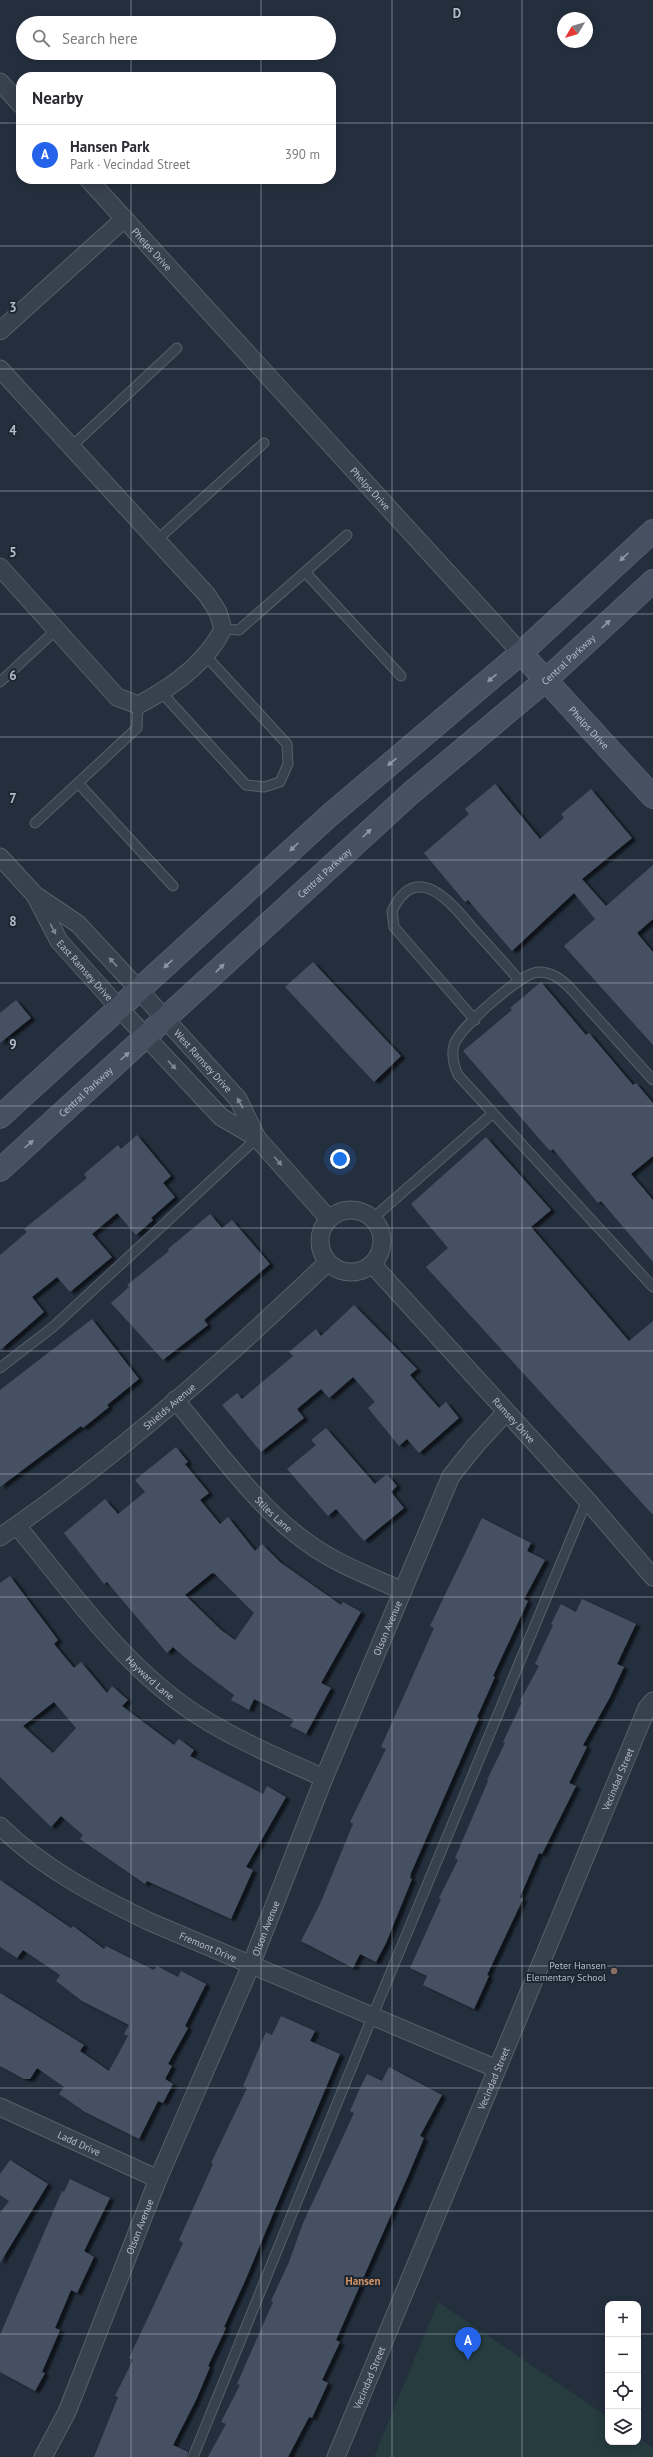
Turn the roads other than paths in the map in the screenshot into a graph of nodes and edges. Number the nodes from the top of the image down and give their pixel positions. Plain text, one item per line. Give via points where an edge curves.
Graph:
1 (0, 82) edge
2 (16, 100) edge
3 (92, 184) edge
4 (124, 219) junction
5 (0, 331) edge
6 (177, 348) dead end
7 (0, 369) edge
8 (264, 443) dead end
9 (72, 446) junction
10 (653, 531) edge
11 (347, 535) dead end
12 (157, 540) junction
13 (0, 567) edge
14 (305, 572) junction
15 (653, 581) edge
16 (223, 629) junction
17 (56, 630) junction
18 (522, 653) junction
19 (205, 656) junction
20 (401, 676) dead end
21 (547, 679) junction
22 (0, 682) edge
23 (162, 693) junction
24 (138, 705) junction
25 (78, 784) junction
26 (653, 797) edge
27 (35, 823) dead end
28 (0, 857) edge
29 (173, 886) dead end
30 (35, 895) junction
31 (520, 980) junction
32 (139, 990) junction
33 (120, 1008) junction
34 (165, 1019) junction
35 (475, 1020) junction
36 (146, 1037) junction
37 (653, 1080) edge
38 (492, 1114) junction
39 (0, 1117) edge
40 (257, 1138) junction
41 (0, 1170) edge
42 (329, 1219) junction
43 (372, 1219) junction
44 (328, 1262) junction
45 (372, 1264) junction
46 (653, 1287) edge
47 (0, 1368) edge
48 (176, 1400) junction
49 (506, 1412) junction
50 (587, 1500) junction
51 (17, 1526) junction
52 (0, 1537) edge
53 (653, 1577) edge
54 (403, 1591) junction
55 (653, 1701) edge
56 (324, 1778) junction
57 (0, 1826) edge
58 (250, 1965) junction
59 (373, 2015) junction
60 (497, 2069) junction
61 (0, 2107) edge
62 (158, 2180) junction
63 (43, 2457) edge
64 (193, 2457) edge
65 (336, 2457) edge

1 - 2 street
3 - 4 street, Phelps Drive
4 - 5 street
4 - 18 street, Phelps Drive
6 - 9 lane
7 - 9 street
8 - 12 lane
9 - 12 street
10 -> 18 main road
11 - 14 lane
12 - 16 street via 207,595 218,612
13 - 17 street
14 - 16 lane via 238,630
14 - 20 lane
21 -> 15 main road, Central Parkway
16 - 19 street via 214,647
17 - 22 lane
17 - 24 street via 117,697
18 - 21 main road, Phelps Drive
18 -> 32 main road via 330,815
19 - 23 street
19 - 23 lane via 287,744 288,764 280,782 264,788 246,785
21 - 26 main road, Phelps Drive
34 -> 21 main road, Central Parkway via 411,793
23 - 24 street
24 - 25 lane via 137,728
25 - 27 lane
25 - 29 lane
28 - 30 street, East Ramsey Drive
32 -> 30 street, East Ramsey Drive via 78,924
30 -> 33 street, East Ramsey Drive via 59,941
31 - 35 lane
31 - 35 lane via 445,897 418,887 406,893 392,911 394,927
31 - 37 lane via 536,972 562,980
32 - 33 main road
32 - 34 street, West Ramsey Drive
33 - 36 street, East Ramsey Drive
33 - 39 main road
34 - 36 main road, Central Parkway
40 -> 34 street, West Ramsey Drive via 238,1099
35 - 38 lane via 458,1037 454,1045 454,1065 458,1075
36 -> 40 street, West Ramsey Drive via 221,1117
41 -> 36 main road, Central Parkway
38 - 43 lane
38 - 46 lane
40 -> 42 street, West Ramsey Drive
40 - 47 lane via 53,1327
42 - 43 street via 346,1210 366,1214
42 - 44 street via 323,1227 320,1245
43 - 45 street via 379,1228 382,1247
44 - 45 street via 345,1272 364,1270
44 - 48 street, Shields Avenue via 238,1348
45 - 49 street, Ramsey Drive
48 - 51 street, Shields Avenue
48 - 54 street, Stiles Lane via 254,1493 304,1541 333,1560
49 - 50 street, Ramsey Drive
49 - 54 street, Olson Avenue via 452,1476
50 - 53 street, Ramsey Drive
50 - 59 lane
51 - 52 street, Shields Avenue
51 - 56 street, Hayward Lane via 122,1653 160,1687 199,1716 229,1734
54 - 56 street, Olson Avenue
55 - 60 street, Vecindad Street via 647,1708
56 - 58 street, Olson Avenue
57 - 58 street, Fremont Drive via 50,1867 101,1898
58 - 59 street, Fremont Drive
58 - 62 street, Olson Avenue
59 - 60 street, Fremont Drive
59 - 64 lane
60 - 65 street, Vecindad Street
61 - 62 street, Ladd Drive
62 - 63 street, Olson Avenue via 67,2412

